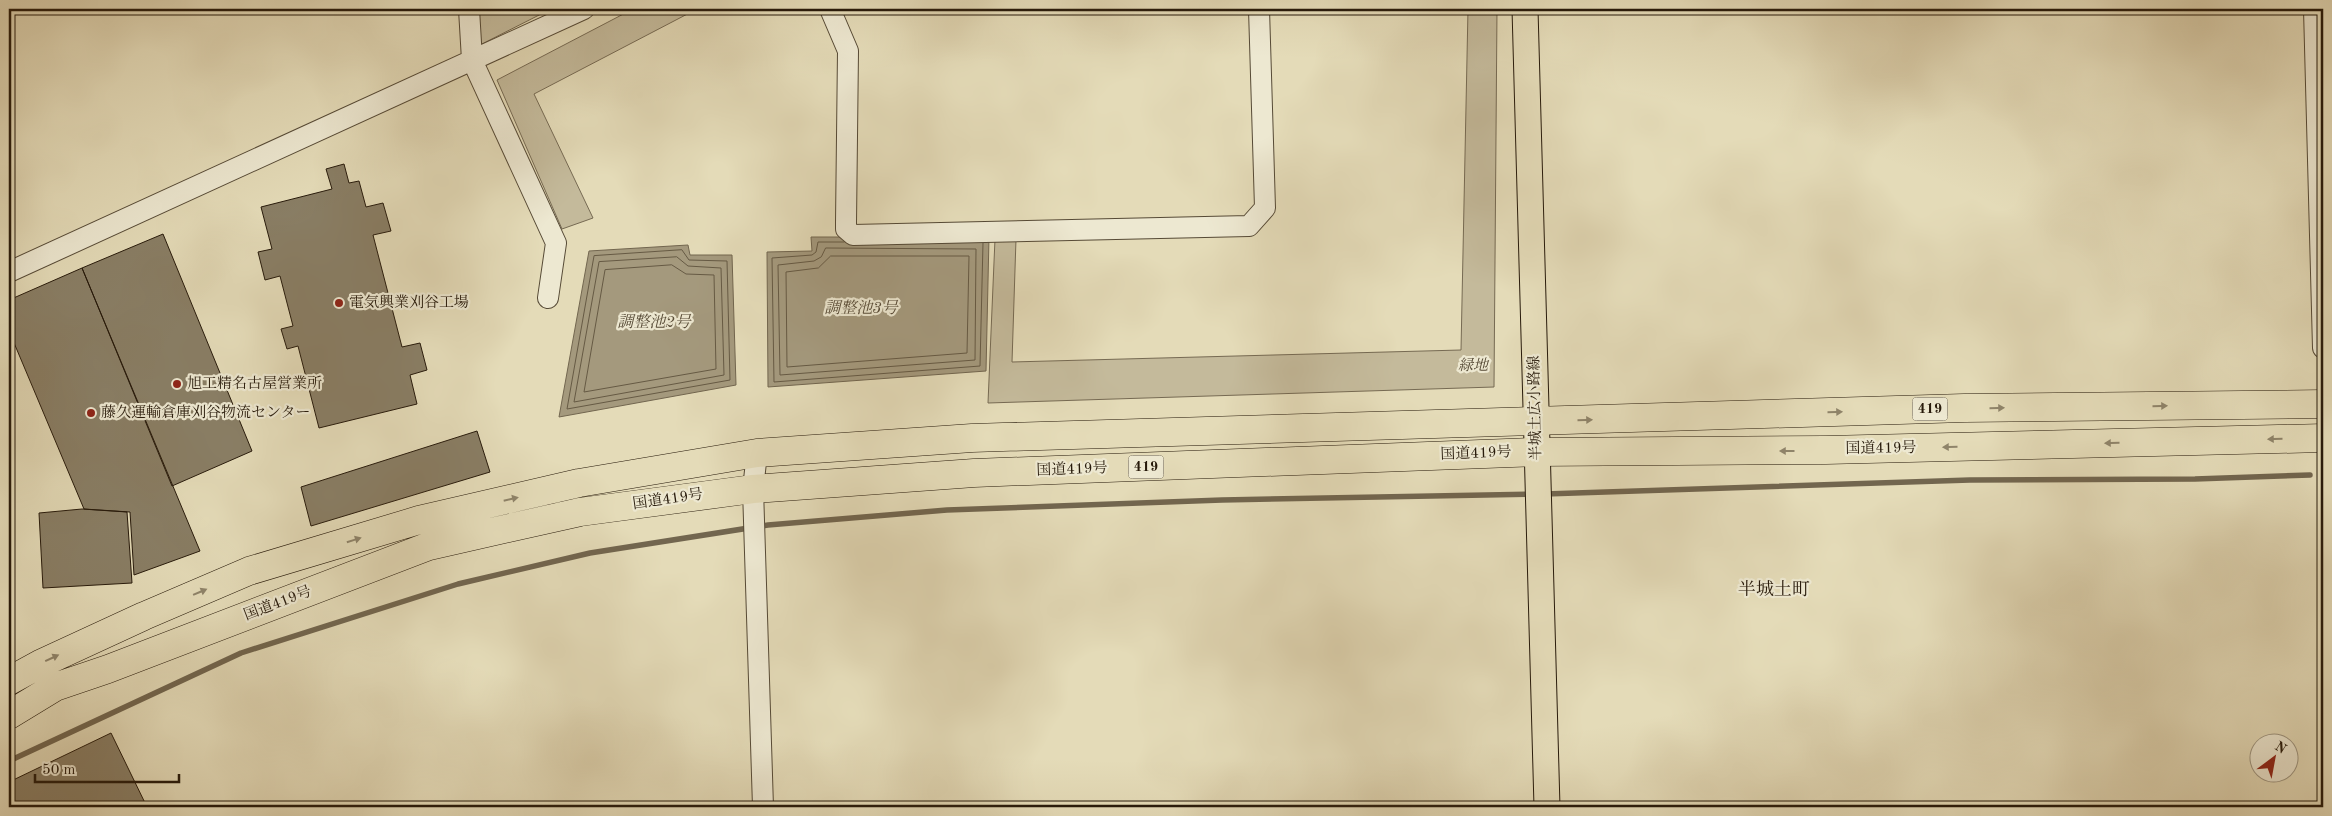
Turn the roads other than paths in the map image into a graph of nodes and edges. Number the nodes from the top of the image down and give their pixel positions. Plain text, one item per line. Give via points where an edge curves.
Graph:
1 (469, 9) edge
2 (584, 9) edge
3 (830, 9) edge
4 (1259, 9) edge
5 (1525, 9) edge
6 (2314, 9) edge
7 (472, 60) junction
8 (2322, 200) edge
9 (9, 272) edge
10 (548, 298) dead end
11 (2323, 348) edge
12 (2323, 404) edge
13 (1536, 421) junction
14 (2323, 438) edge
15 (1536, 452) junction
16 (757, 453) junction
17 (753, 489) junction
18 (9, 681) edge
19 (9, 715) edge
20 (763, 807) edge
21 (1547, 807) edge

1 - 7 street
2 - 7 street
3 - 4 street via 848,51 846,229 853,236 1249,226 1264,208
5 - 13 main road, 半城土広小路線
6 - 8 street
7 - 9 street
7 - 10 street via 556,243
8 - 11 street
13 -> 12 highway, 国道419号 / 419 via 1964,408
13 - 15 main road, 半城土広小路線
13 - 16 highway, 国道419号 / 419 via 972,438
14 -> 15 highway, 国道419号 / 419 via 1826,450
15 - 17 highway, 国道419号 / 419 via 974,473
15 - 21 main road, 半城土広小路線
16 - 17 street
18 -> 16 highway, 国道419号 / 419 via 144,616 258,569 419,520 551,490
17 - 19 highway, 国道419号 / 419 via 580,512 429,546 56,687
17 - 20 street

